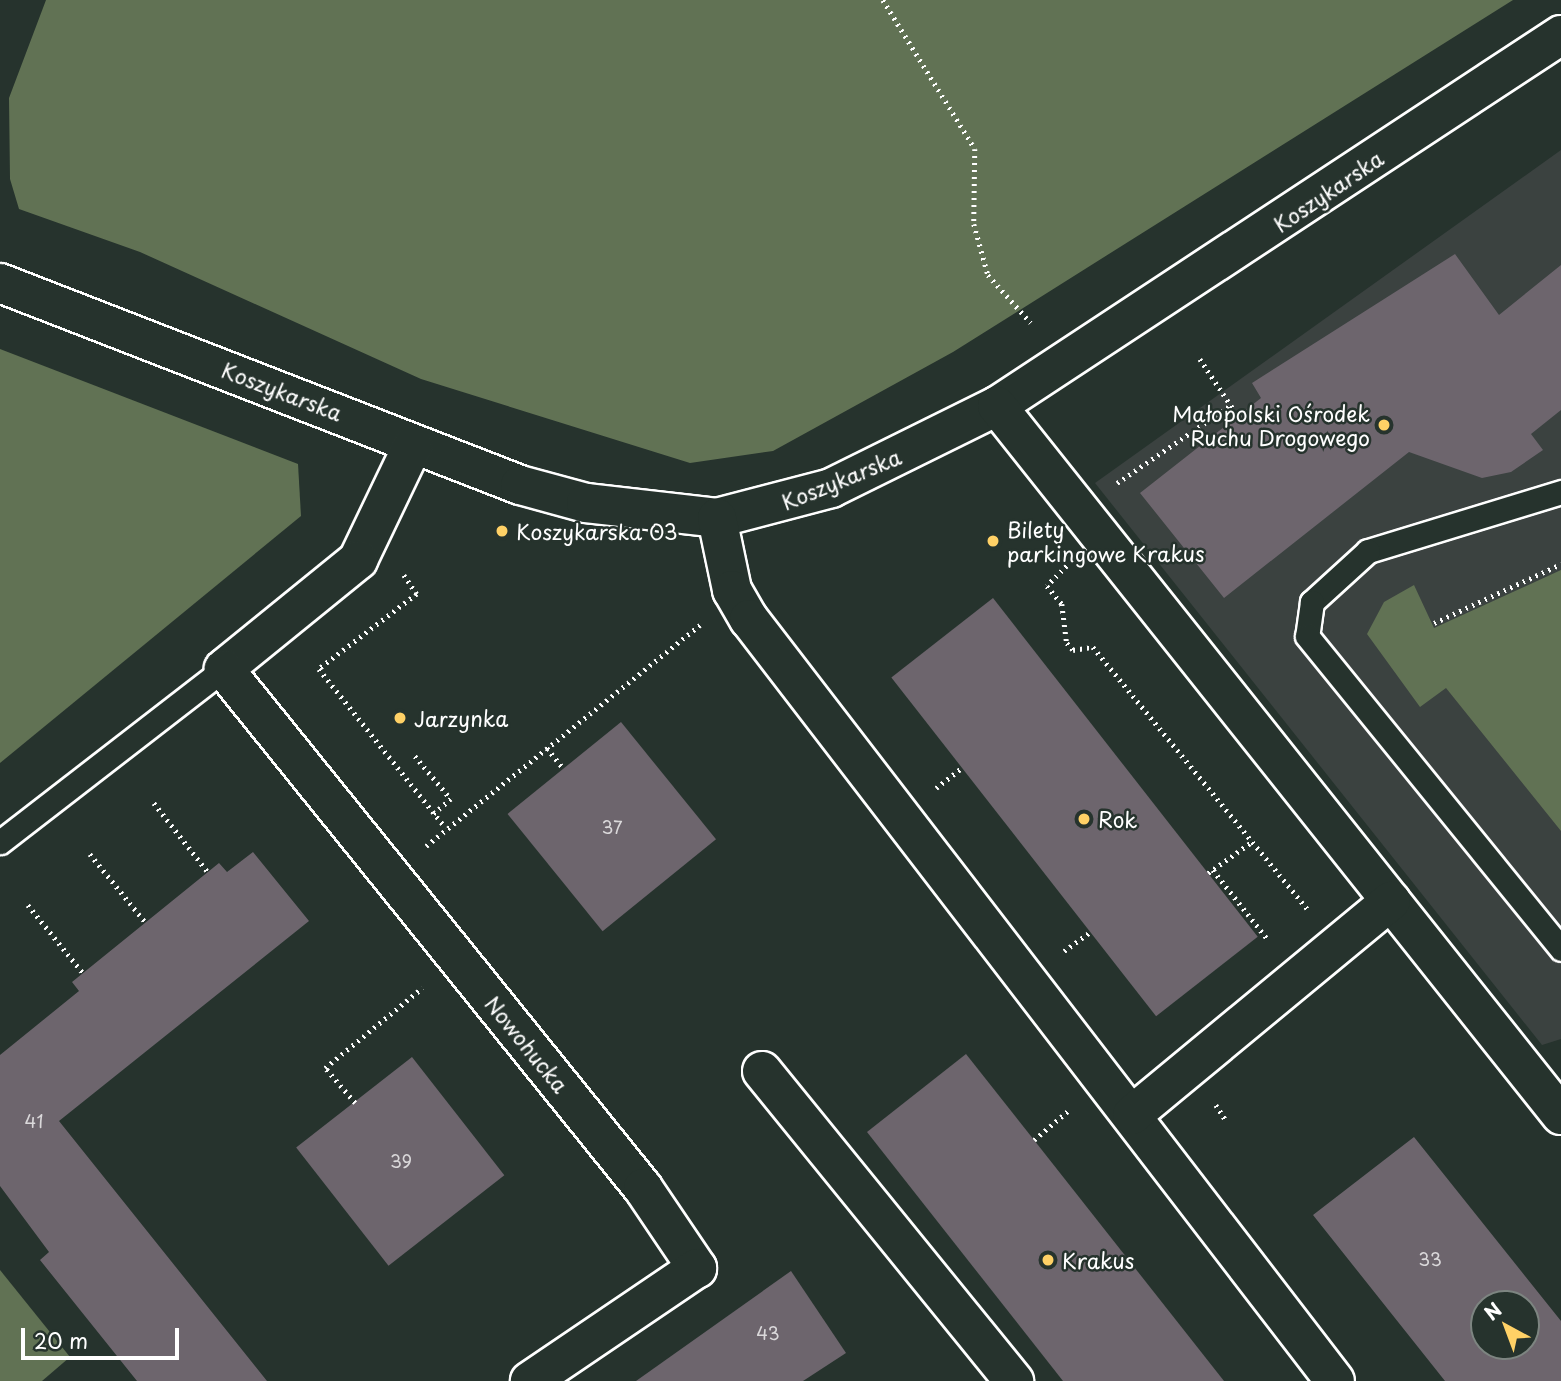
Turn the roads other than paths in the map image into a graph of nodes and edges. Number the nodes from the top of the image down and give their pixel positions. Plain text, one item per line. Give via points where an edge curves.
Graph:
1 (1561, 35) edge
2 (0, 283) edge
3 (997, 406) junction
4 (413, 445) junction
5 (1561, 492) edge
6 (717, 518) junction
7 (224, 669) junction
8 (0, 842) edge
9 (1391, 901) junction
10 (1561, 949) edge
11 (762, 1071) dead end
12 (1132, 1115) junction
13 (1561, 1115) edge
14 (1329, 1379) edge
15 (530, 1381) edge
16 (1014, 1381) edge

1 - 3 street, Koszykarska
2 - 4 street, Koszykarska
3 - 6 street, Koszykarska via 831,488
3 - 9 street
4 - 6 street, Koszykarska via 586,503
4 - 7 street via 358,560
5 - 10 lane via 1368,551 1312,602 1307,636
6 - 12 street via 732,590 749,618
7 - 8 lane
7 - 15 street, Nowohucka via 643,1188 697,1268
9 - 12 street
9 - 13 street
11 - 16 street
12 - 14 street

